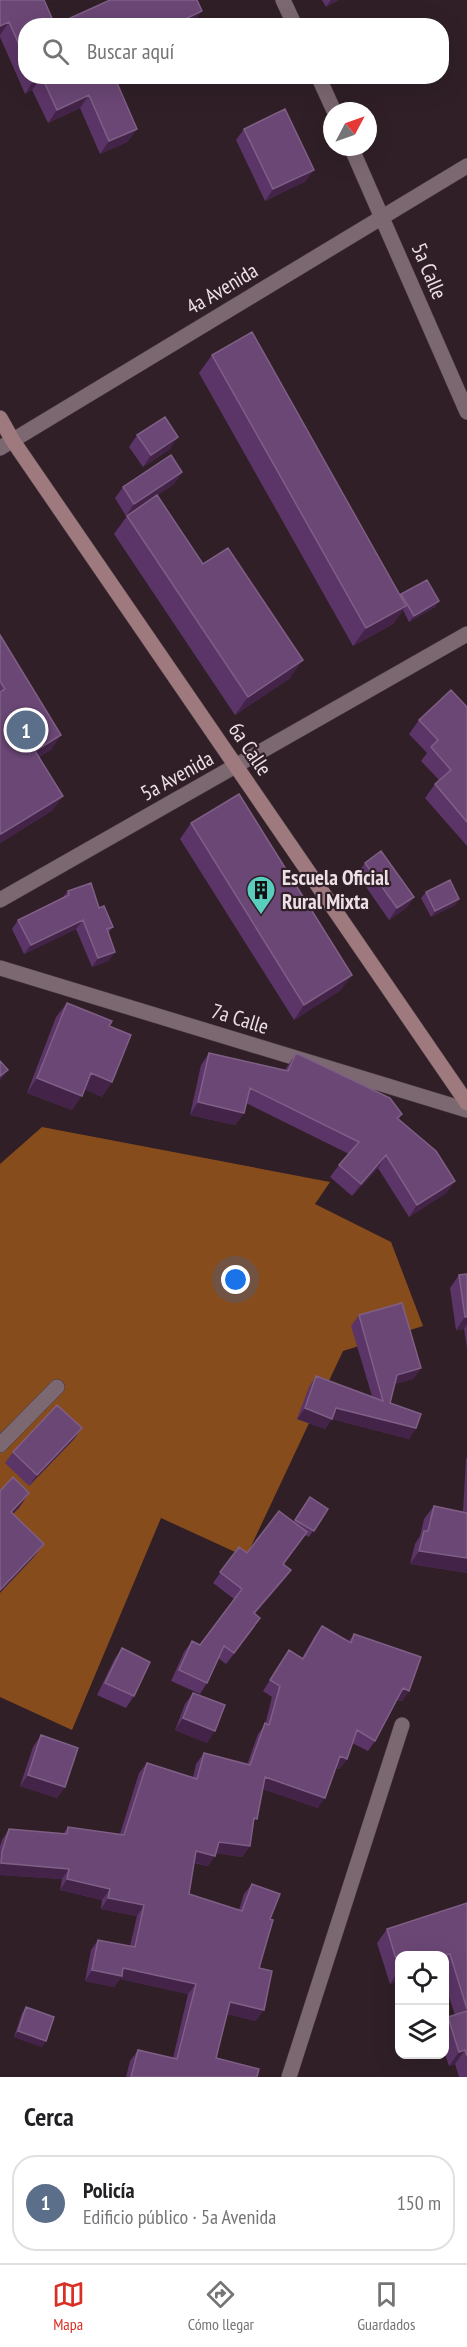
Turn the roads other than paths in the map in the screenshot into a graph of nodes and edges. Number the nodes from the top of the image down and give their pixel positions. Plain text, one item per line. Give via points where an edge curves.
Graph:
1 (283, 0) edge
2 (291, 18) edge
3 (322, 84) edge
4 (330, 102) edge
5 (355, 156) edge
6 (467, 166) edge
7 (382, 216) junction
8 (467, 412) edge
9 (0, 418) edge
10 (7, 444) edge
11 (467, 634) edge
12 (236, 766) junction
13 (0, 900) edge
14 (0, 968) edge
15 (467, 1103) edge
16 (467, 1110) edge
17 (57, 1387) dead end
18 (0, 1445) edge
19 (402, 1725) dead end
20 (289, 2077) edge

1 - 2 street
3 - 4 street
5 - 7 street, 5a Calle
6 - 7 street, 4a Avenida
7 - 8 street, 5a Calle
7 - 10 street, 4a Avenida
9 - 10 main road, 6a Calle
10 - 12 main road, 6a Calle
11 - 12 street, 5a Avenida
12 - 13 street, 5a Avenida
12 - 15 main road, 6a Calle
14 - 16 street, 7a Calle
17 - 18 street
19 - 20 street

